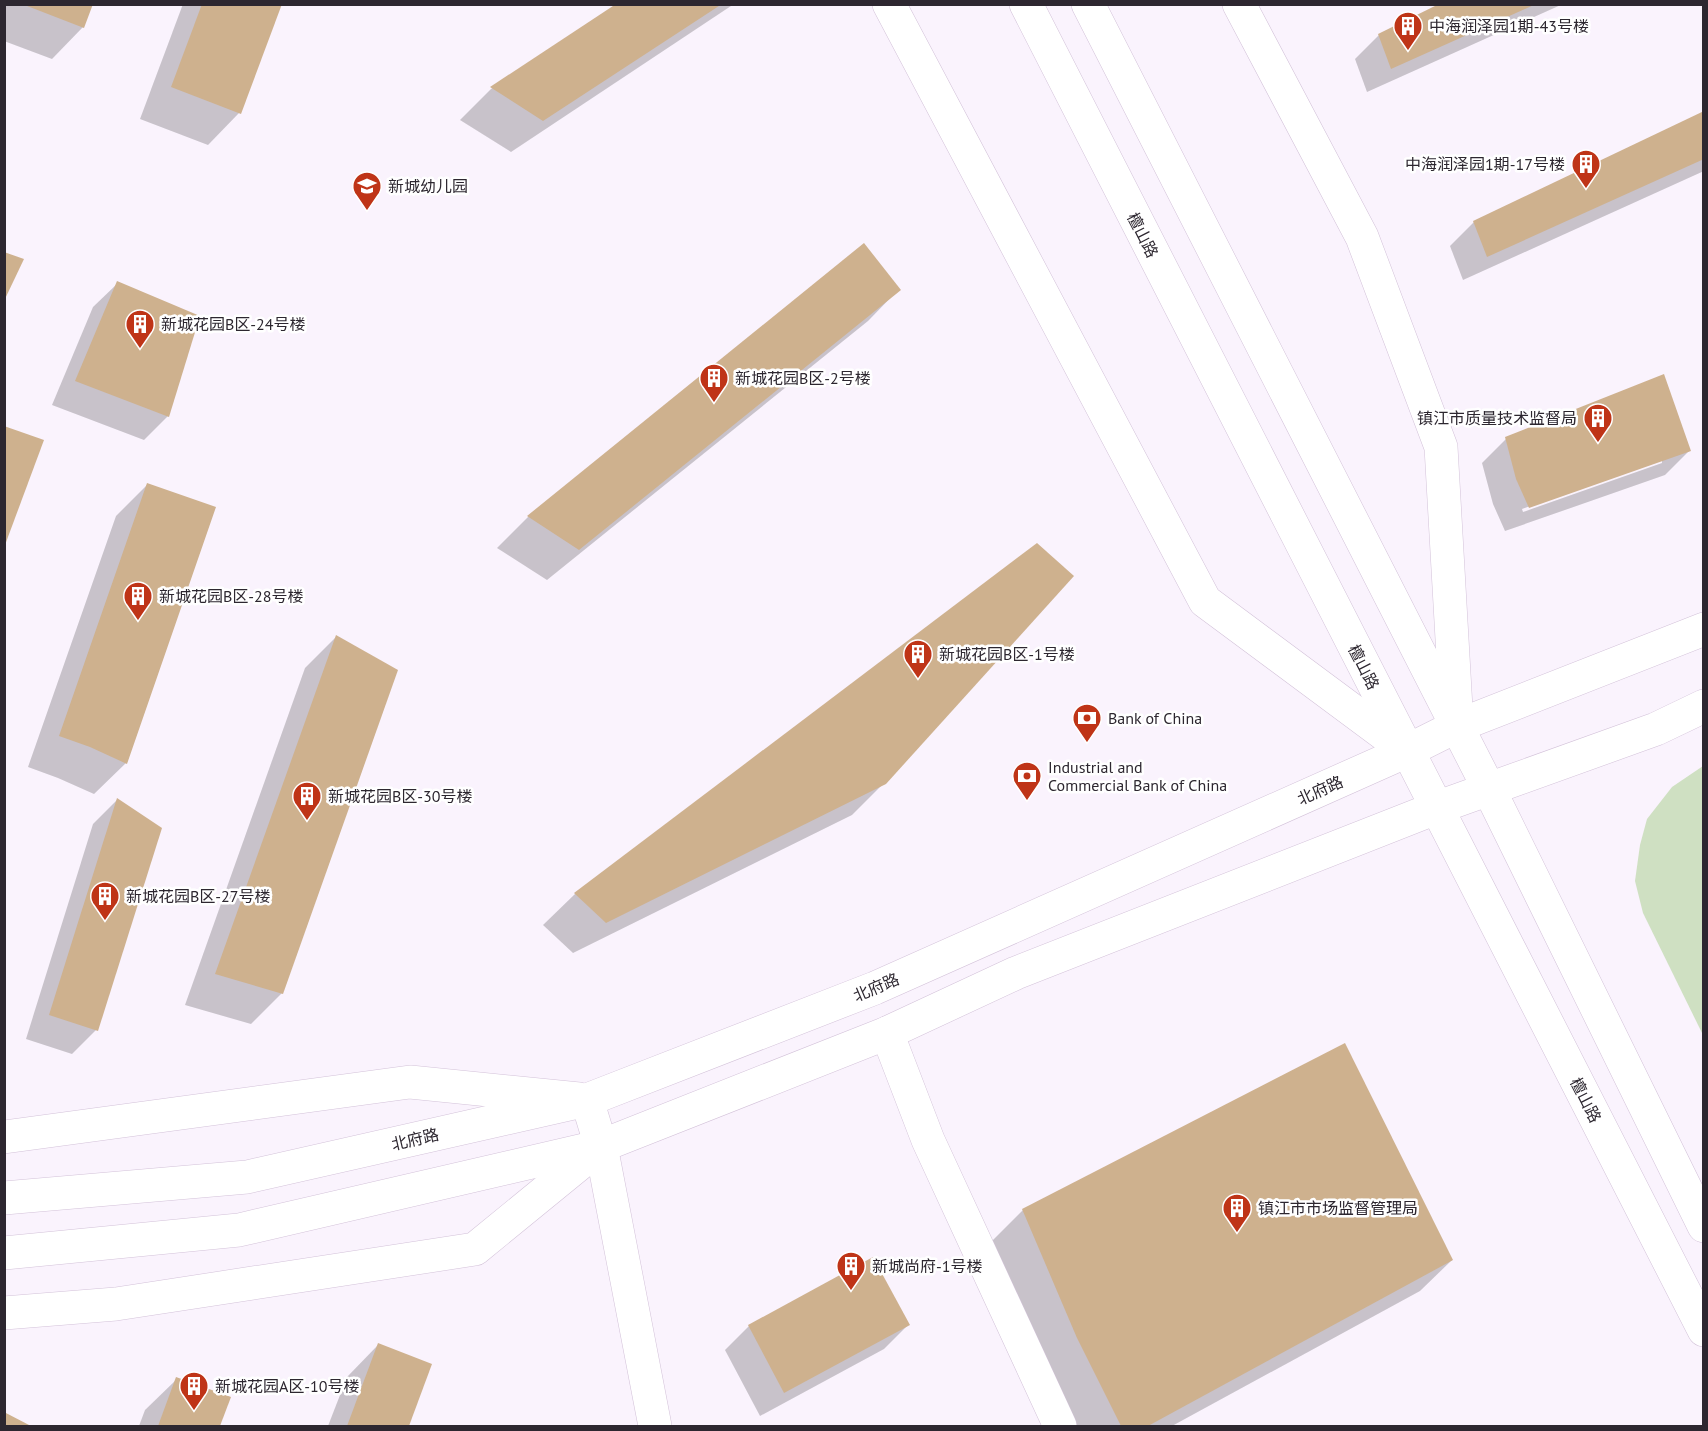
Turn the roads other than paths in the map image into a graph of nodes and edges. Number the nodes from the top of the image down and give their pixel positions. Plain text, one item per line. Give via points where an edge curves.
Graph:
1 (889, 4) edge
2 (1026, 4) edge
3 (1088, 4) edge
4 (1239, 4) edge
5 (1704, 630) edge
6 (1704, 706) edge
7 (1457, 726) junction
8 (1407, 751) junction
9 (1489, 789) junction
10 (1436, 808) junction
11 (887, 1033) junction
12 (587, 1100) junction
13 (4, 1137) edge
14 (601, 1146) junction
15 (4, 1198) edge
16 (1704, 1226) edge
17 (4, 1253) edge
18 (4, 1313) edge
19 (1704, 1330) edge
20 (655, 1426) edge
21 (1060, 1426) edge

1 - 8 main road via 1205,601
2 - 8 main road, 檀山路
3 - 7 main road
4 - 7 main road via 1362,237 1441,447
5 - 7 main road, 北府路
6 - 9 main road via 1656,729
7 - 8 main road, 北府路
7 - 9 main road
8 - 10 main road, 檀山路
8 - 12 main road, 北府路 via 875,988
9 - 10 main road
9 - 16 main road
10 - 11 main road via 1016,973
10 - 19 main road, 檀山路
11 - 14 main road
11 - 21 main road via 928,1140
12 - 13 main road via 410,1082
12 - 14 main road
12 - 15 main road, 北府路 via 248,1177
14 - 17 main road via 239,1230
14 - 18 main road via 475,1249 116,1304
14 - 20 main road

